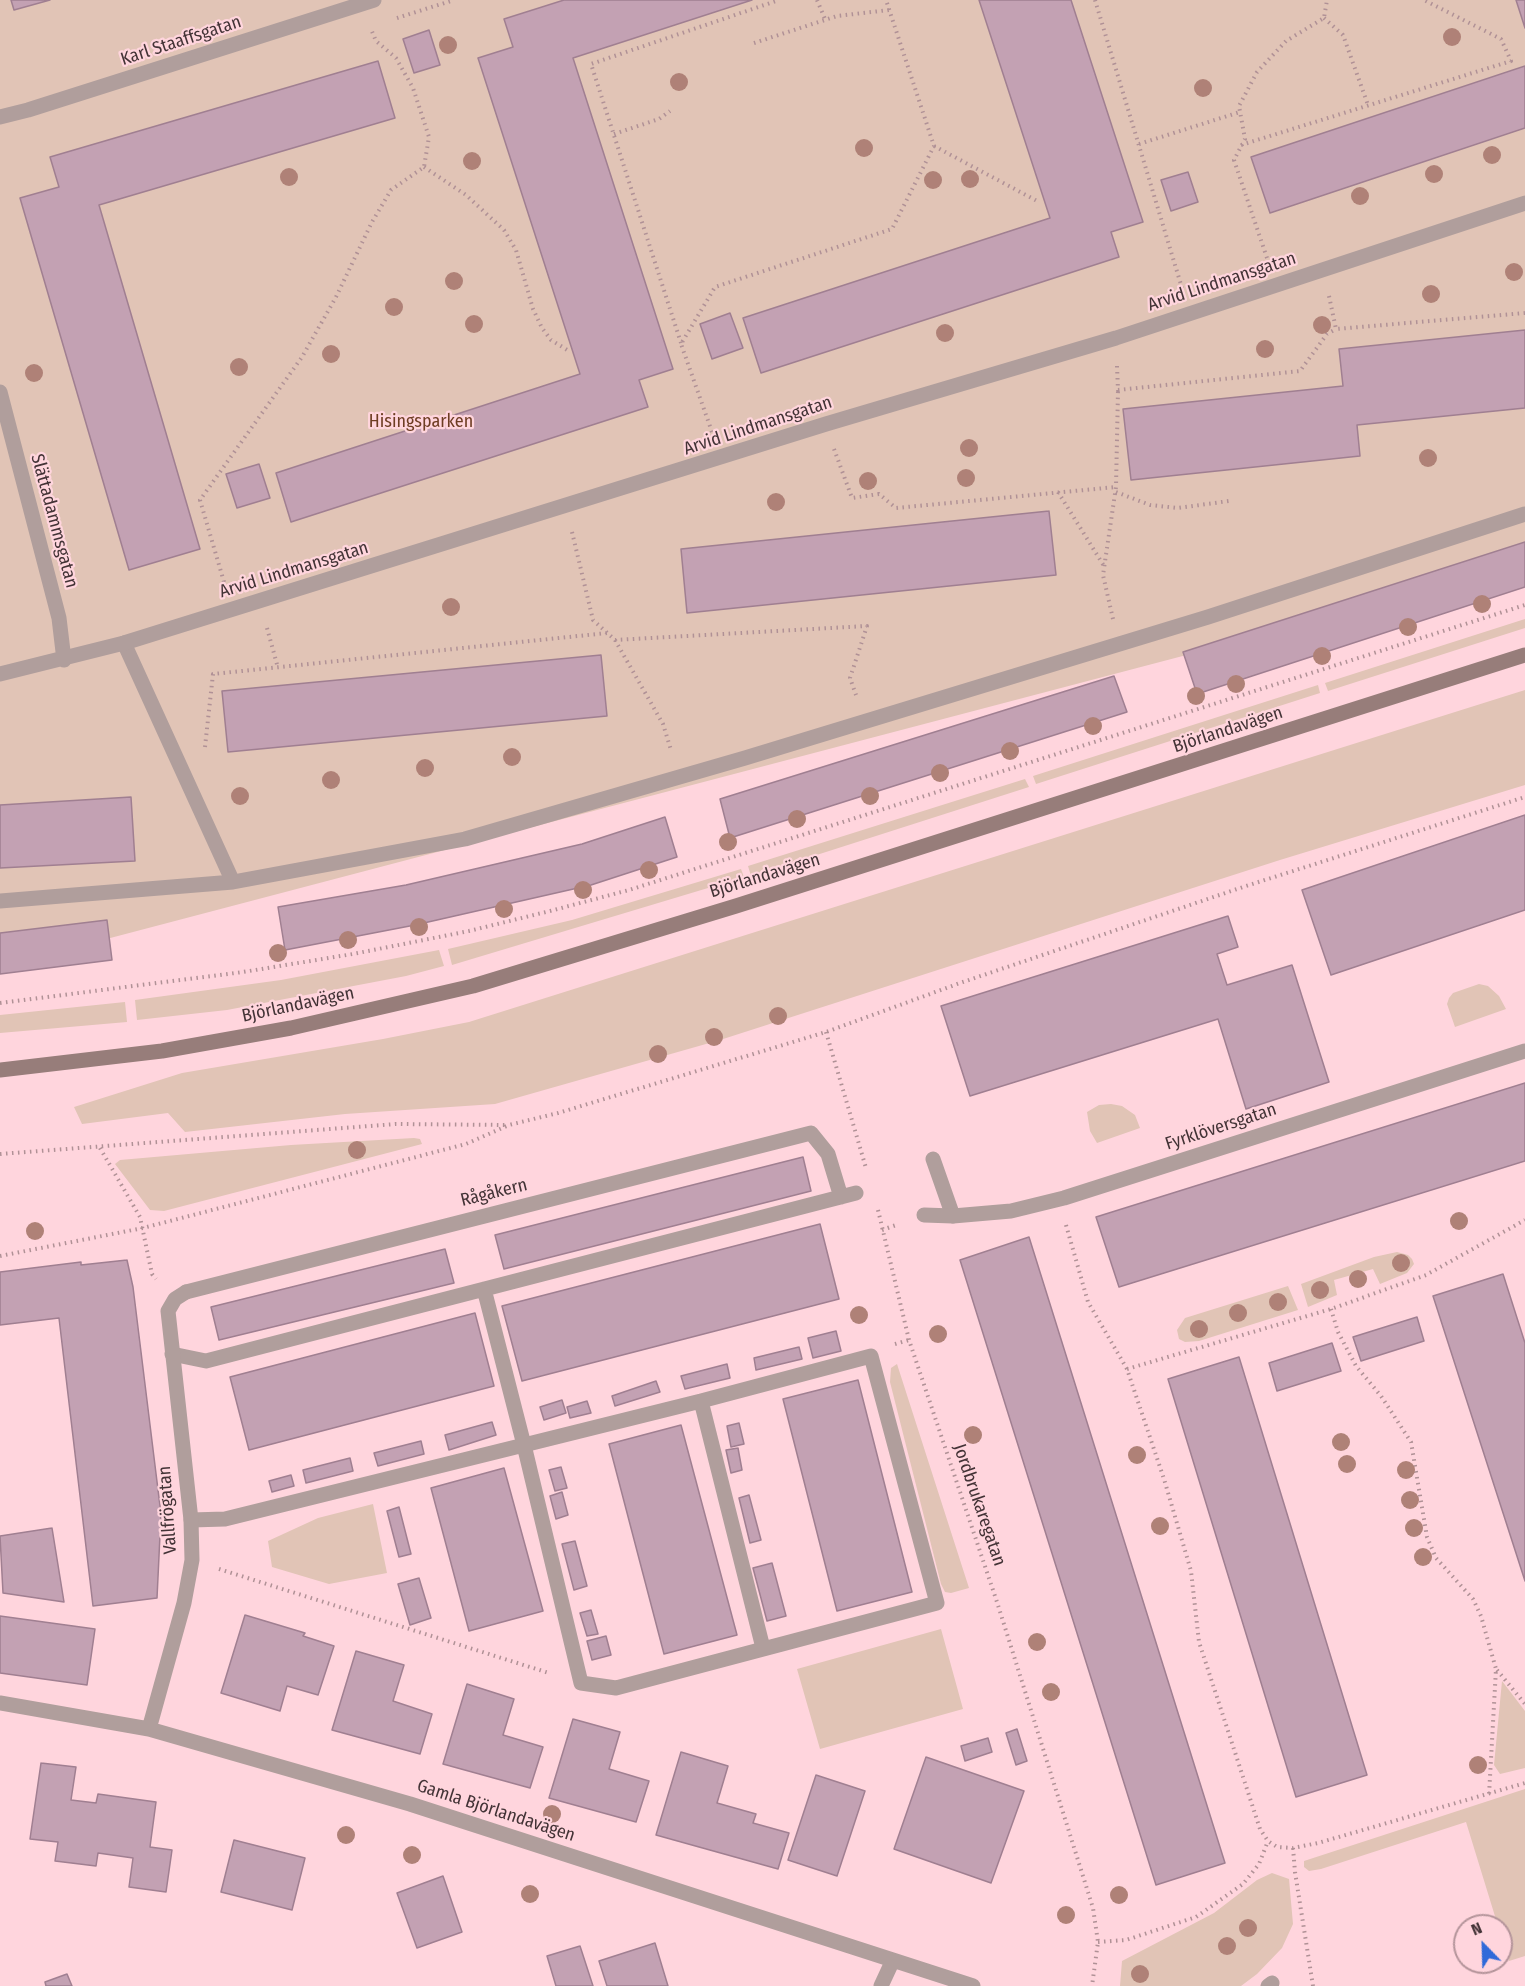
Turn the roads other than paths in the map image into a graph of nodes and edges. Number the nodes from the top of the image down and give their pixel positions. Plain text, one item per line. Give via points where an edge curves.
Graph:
1 (374, 0) edge
2 (0, 117) edge
3 (1525, 203) edge
4 (0, 392) edge
5 (1525, 514) edge
6 (124, 644) junction
7 (1525, 655) edge
8 (64, 660) junction
9 (0, 674) edge
10 (233, 882) junction
11 (0, 901) edge
12 (1525, 1051) edge
13 (0, 1070) edge
14 (933, 1158) dead end
15 (924, 1215) dead end
16 (953, 1216) junction
17 (484, 1288) junction
18 (180, 1295) joint
19 (172, 1354) junction
20 (700, 1401) junction
21 (524, 1445) junction
22 (191, 1520) junction
23 (763, 1648) junction
24 (0, 1702) edge
25 (149, 1729) junction
26 (893, 1960) junction
27 (881, 1986) edge
28 (973, 1986) edge

1 - 2 street, Karl Staaffsgatan
3 - 6 street, Arvid Lindmansgatan via 1116,338 826,424
4 - 8 street, Slättadammsgatan via 59,618
5 - 10 street via 865,722 465,839
6 - 8 street, Arvid Lindmansgatan
6 - 10 street
7 - 13 street, Björlandavägen via 472,986 291,1028 174,1048
8 - 9 street, Arvid Lindmansgatan
10 - 11 street
12 - 16 street, Fyrklöversgatan via 1064,1198 1011,1210
14 - 16 street
15 - 16 street, Fyrklöversgatan
17 - 18 street, Rågåkern via 849,1195 828,1154 811,1133
17 - 19 street via 206,1361
17 - 21 street
18 - 19 street, Vallfrögatan via 168,1311
19 - 22 street, Vallfrögatan
20 - 21 street
20 - 23 street
20 - 23 street via 871,1356 937,1603
21 - 22 street via 225,1519
21 - 23 street via 581,1683 616,1688
22 - 25 street, Vallfrögatan via 192,1560 184,1603
24 - 25 street, Gamla Björlandavägen
25 - 26 street, Gamla Björlandavägen via 410,1804
26 - 27 street
26 - 28 street, Gamla Björlandavägen

